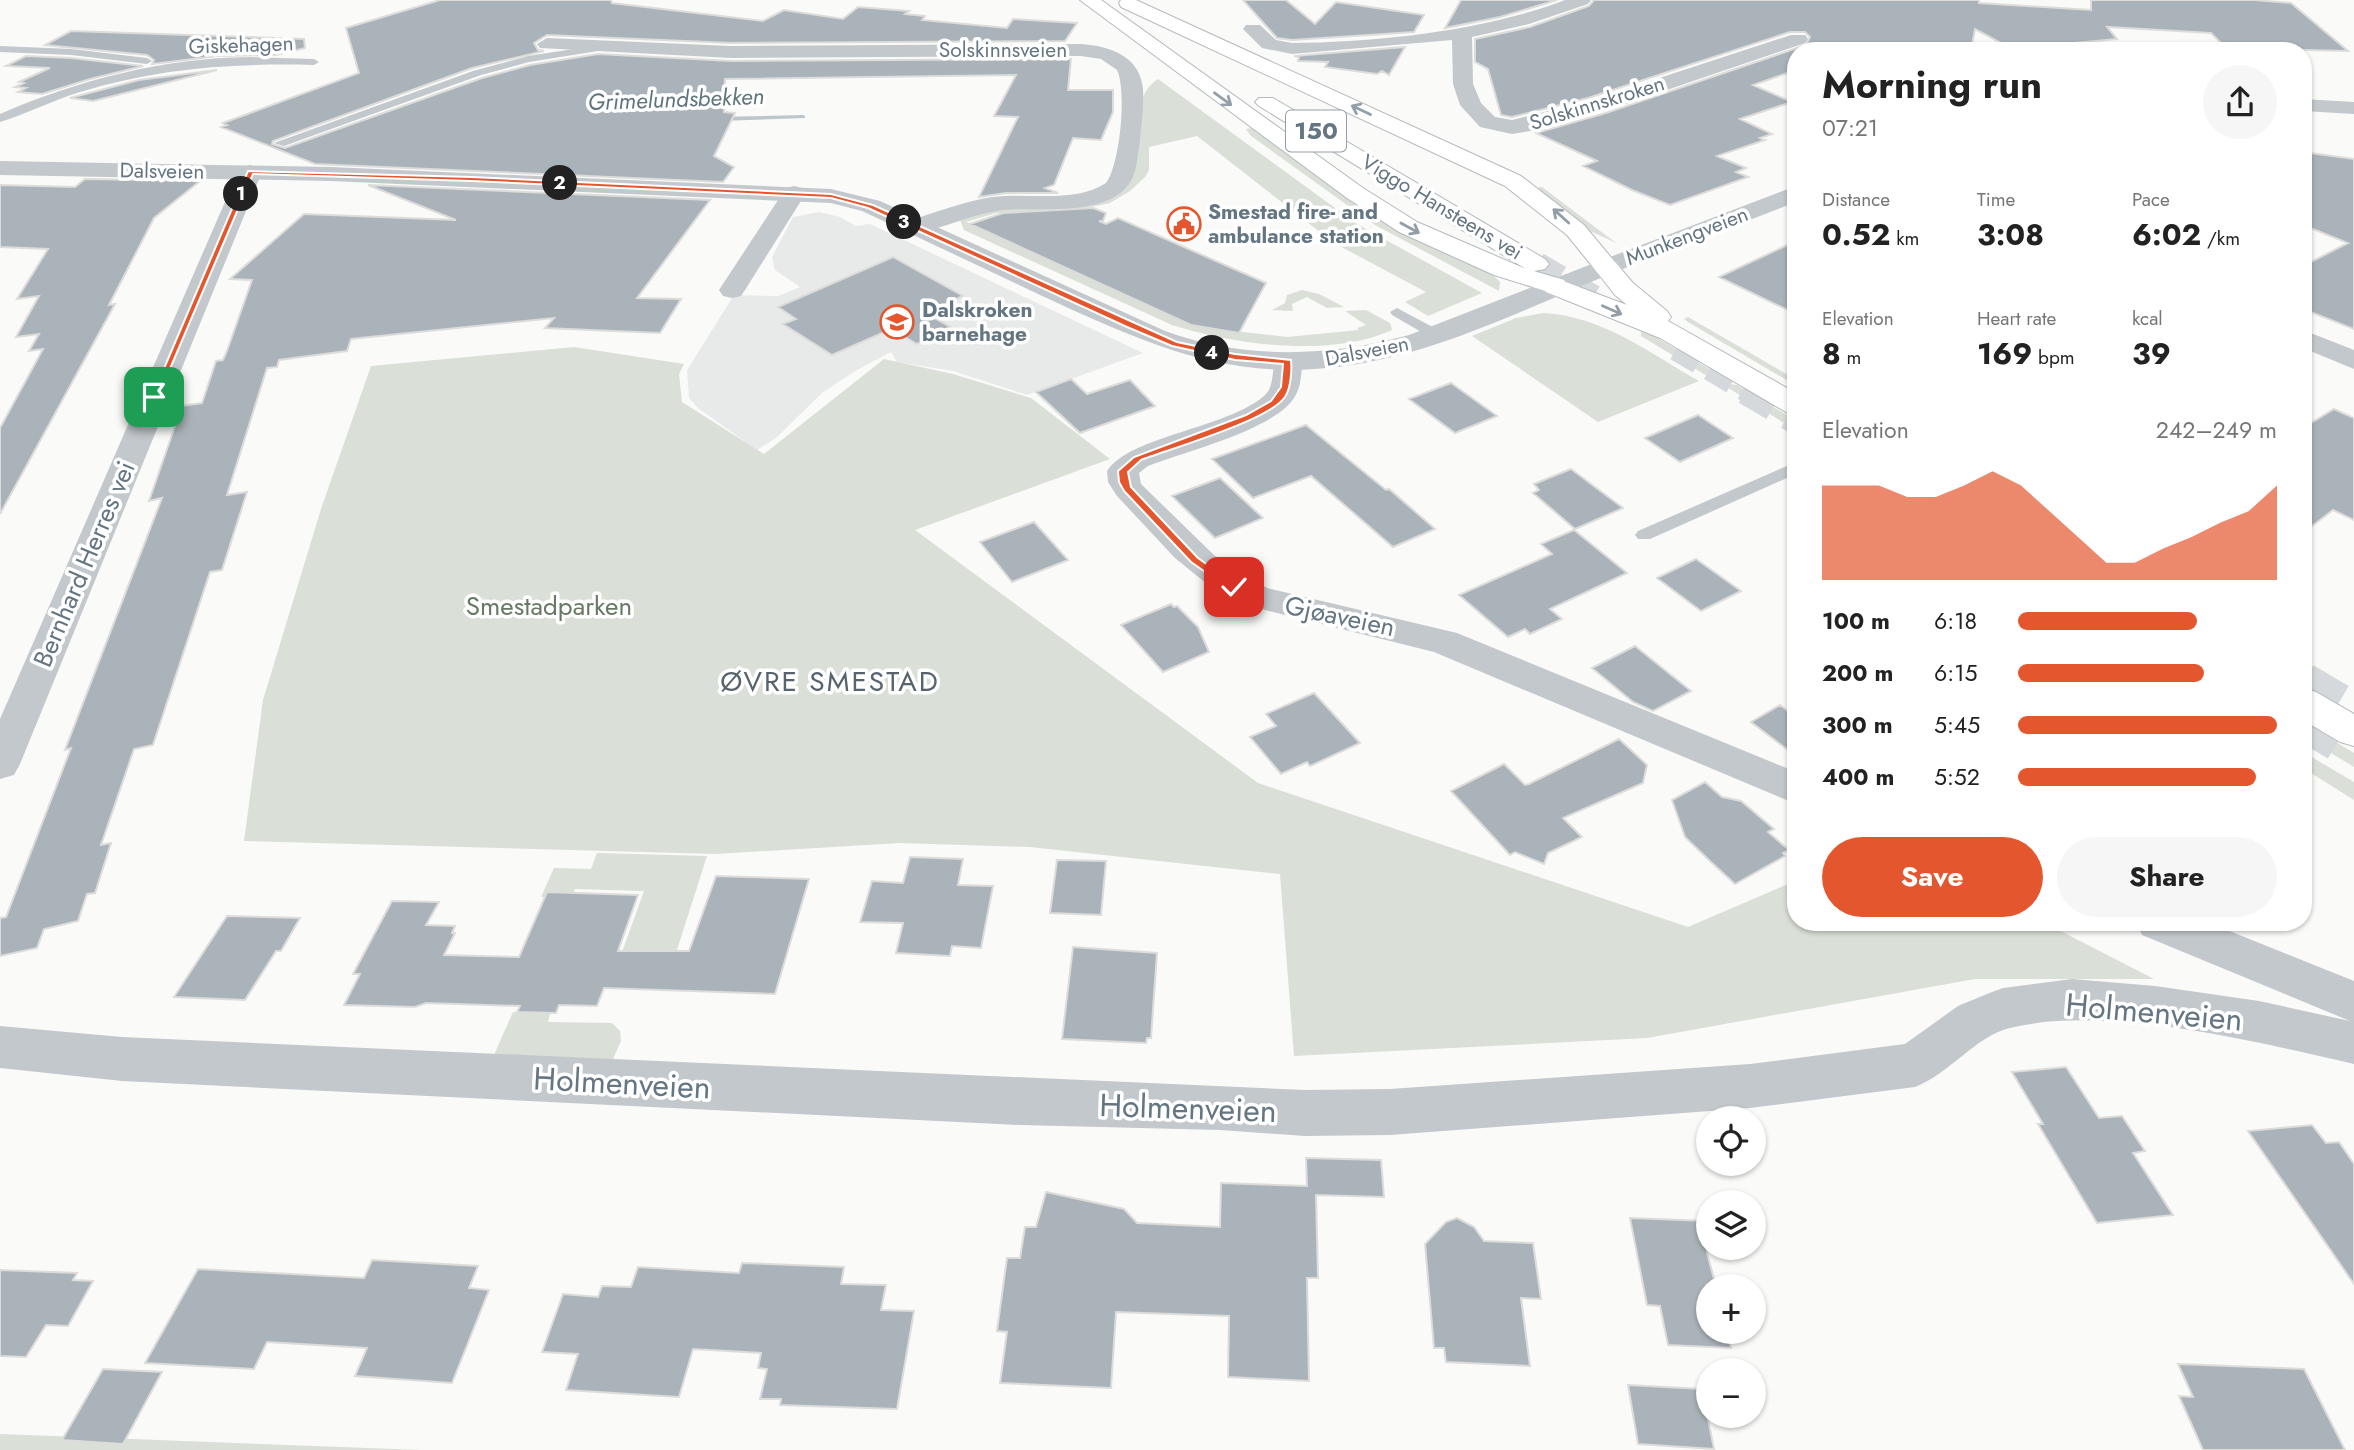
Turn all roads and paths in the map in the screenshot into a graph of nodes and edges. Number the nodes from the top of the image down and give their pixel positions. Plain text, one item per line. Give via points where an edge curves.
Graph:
1 (1091, 0) edge
2 (1582, 0) edge
3 (1125, 1) edge
4 (1253, 29) dead end
5 (1462, 33) junction
6 (1798, 39) dead end
7 (1789, 42) edge
8 (1787, 43) edge
9 (547, 44) dead end
10 (600, 48) junction
11 (0, 49) edge
12 (314, 62) dead end
13 (130, 77) junction
14 (2312, 106) edge
15 (2354, 108) edge
16 (1, 117) edge
17 (280, 143) dead end
18 (0, 168) edge
19 (250, 172) junction
20 (794, 193) junction
21 (1787, 197) edge
22 (1493, 213) dead end
23 (916, 227) junction
24 (1537, 265) tunnel mouth
25 (1606, 267) junction
26 (1567, 281) junction
27 (732, 290) dead end
28 (1397, 312) dead end
29 (1670, 332) junction
30 (1435, 334) junction
31 (2312, 342) edge
32 (2354, 360) edge
33 (1288, 362) junction
34 (1787, 401) tunnel mouth
35 (1787, 471) edge
36 (1644, 535) dead end
37 (2312, 707) edge
38 (2354, 732) edge
39 (0, 764) edge
40 (1787, 785) edge
41 (2180, 931) edge
42 (2354, 1002) edge
43 (2354, 1043) edge
44 (0, 1047) edge

1 - 24 main road, Viggo Hansteens vei / 150
1 -> 26 main road via 1408,227 1503,270
2 - 5 street
3 - 22 main road, Viggo Hansteens vei / 150
25 -> 3 main road via 1571,225 1513,181
4 - 5 street via 1269,44 1295,47
5 - 8 street, Solskinnskroken via 1463,84 1471,105 1488,122 1512,127 1597,106
6 - 7 street, Solskinnskroken
9 - 10 street, Solskinnsveien
10 - 17 lane via 536,57 477,73
10 - 23 street, Solskinnsveien via 731,52 1068,49 1100,52 1126,68 1132,95 1125,166 1113,189 1081,199 966,209
11 - 13 lane via 147,61
12 - 13 lane, Giskehagen via 212,62
13 - 16 lane, Giskehagen via 49,98
14 - 15 street
18 - 19 street, Dalsveien
19 - 20 street, Dalsveien
19 - 39 street, Bernhard Herres vei
20 - 23 street, Dalsveien via 858,202
20 - 27 street
21 - 25 street, Munkengveien
23 - 33 street, Dalsveien via 1175,344
25 - 26 street, Munkengveien
25 - 29 main road
26 -> 29 main road
26 - 30 street, Dalsveien
28 - 30 lane
29 - 34 main road
30 - 33 street, Dalsveien via 1370,354
31 - 32 street
33 - 40 street, Gjøaveien via 1282,396 1274,403 1249,417 1137,458 1123,471 1128,489 1195,560 1257,597 1413,633 1482,656
35 - 36 lane
37 - 38 main road
41 - 42 street
43 - 44 street, Holmenveien via 2233,1018 2072,999 2003,1008 1975,1021 1916,1065 1750,1086 1390,1112 1305,1113 122,1059

